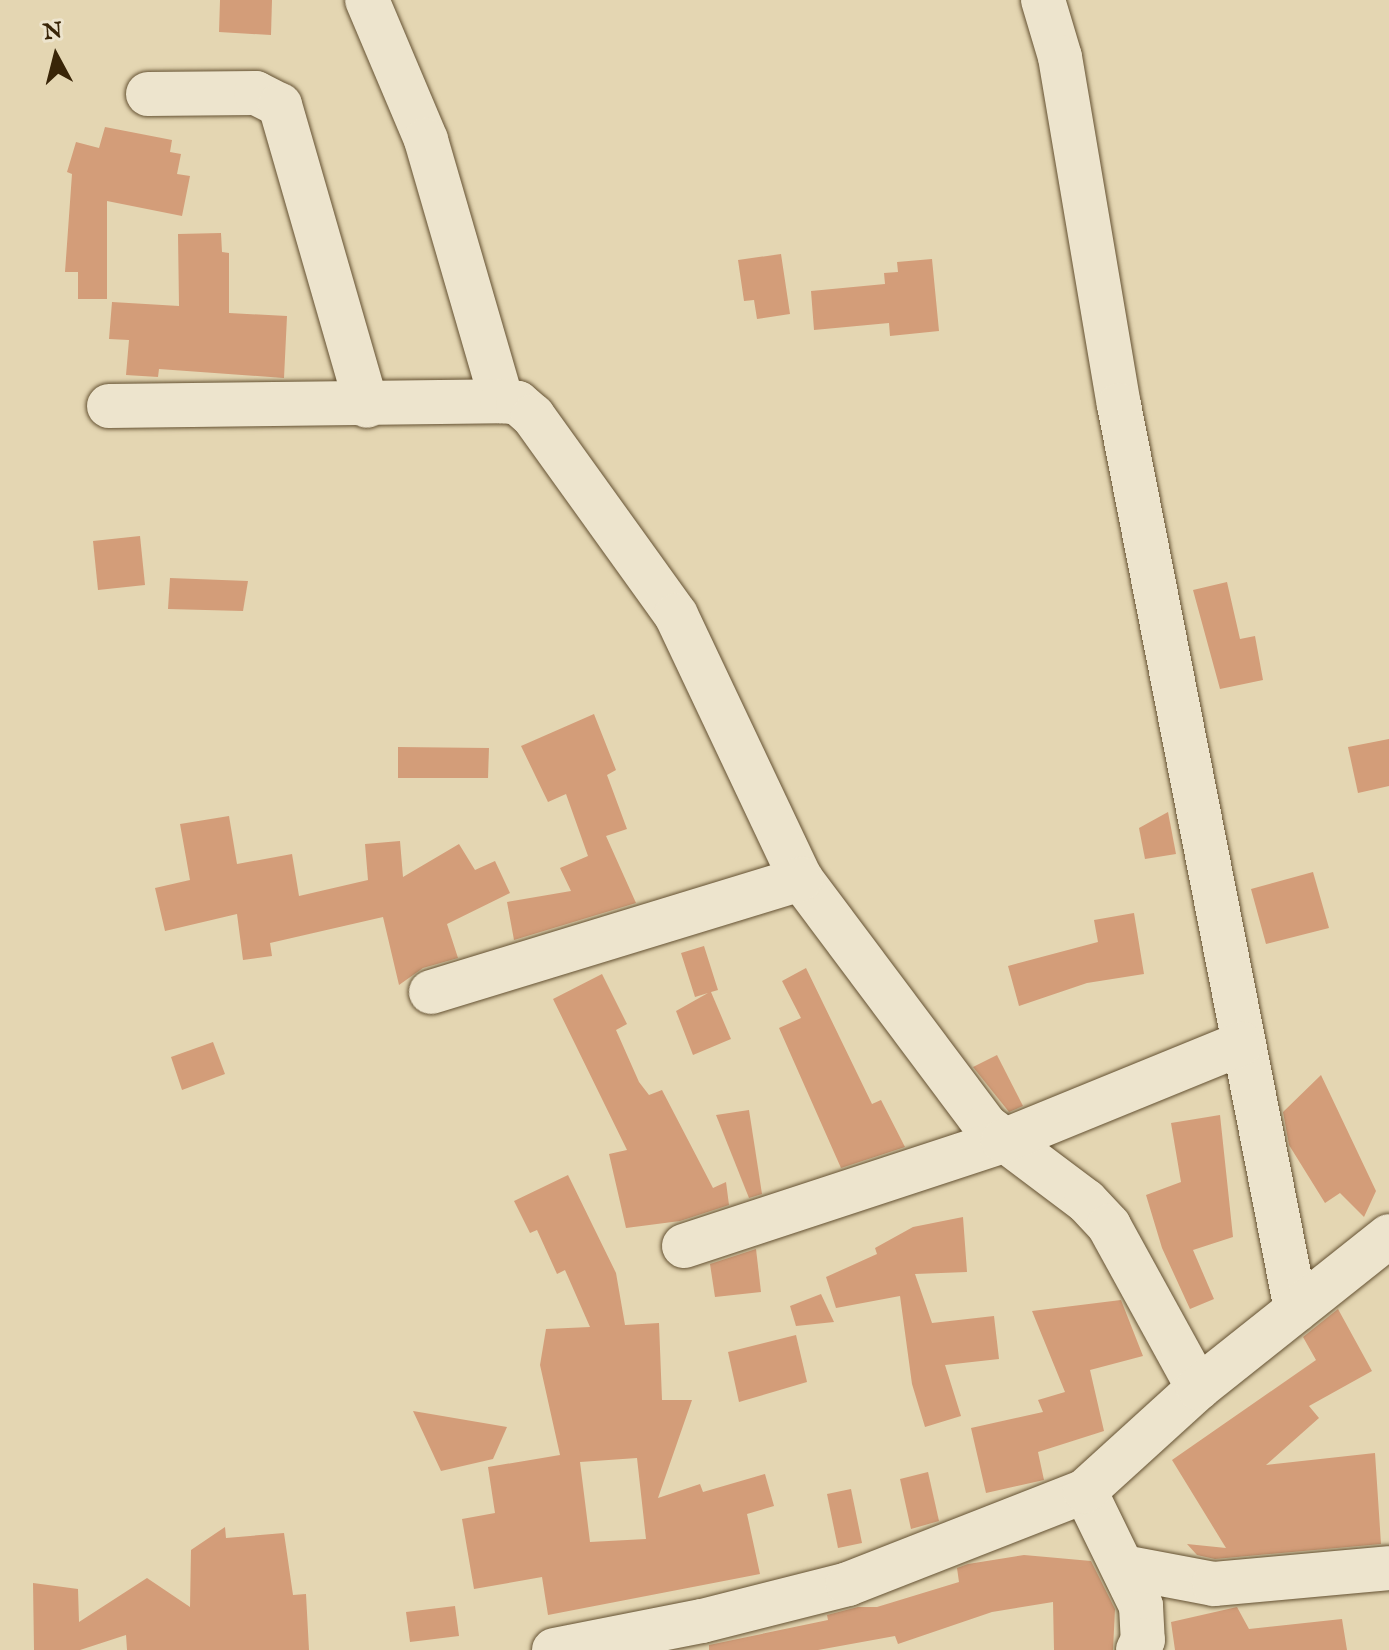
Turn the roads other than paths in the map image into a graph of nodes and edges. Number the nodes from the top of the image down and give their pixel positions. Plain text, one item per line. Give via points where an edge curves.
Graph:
1 (367, 0) edge
2 (1043, 0) edge
3 (148, 94) dead end
4 (502, 401) junction
5 (109, 406) dead end
6 (367, 406) junction
7 (801, 879) junction
8 (431, 992) dead end
9 (1241, 1044) junction
10 (1003, 1141) junction
11 (1389, 1236) edge
12 (684, 1246) dead end
13 (1296, 1310) junction
14 (1198, 1388) junction
15 (1085, 1491) junction
16 (1124, 1567) junction
17 (1389, 1568) edge
18 (554, 1650) edge
19 (1138, 1650) edge

1 - 4 street via 426,140
2 - 9 street via 1060,57 1119,405
3 - 6 street via 256,93 280,105
4 - 6 street
4 - 7 street via 518,403 533,416 676,615
5 - 6 street
7 - 8 street
7 - 10 street via 986,1126
9 - 10 street
9 - 13 street
10 - 12 street
10 - 14 street via 1086,1201 1109,1226
11 - 13 street
13 - 14 street
14 - 15 street
15 - 16 street
15 - 18 street via 848,1584 702,1621
16 - 17 street via 1214,1584
16 - 19 street via 1141,1606 1143,1640

